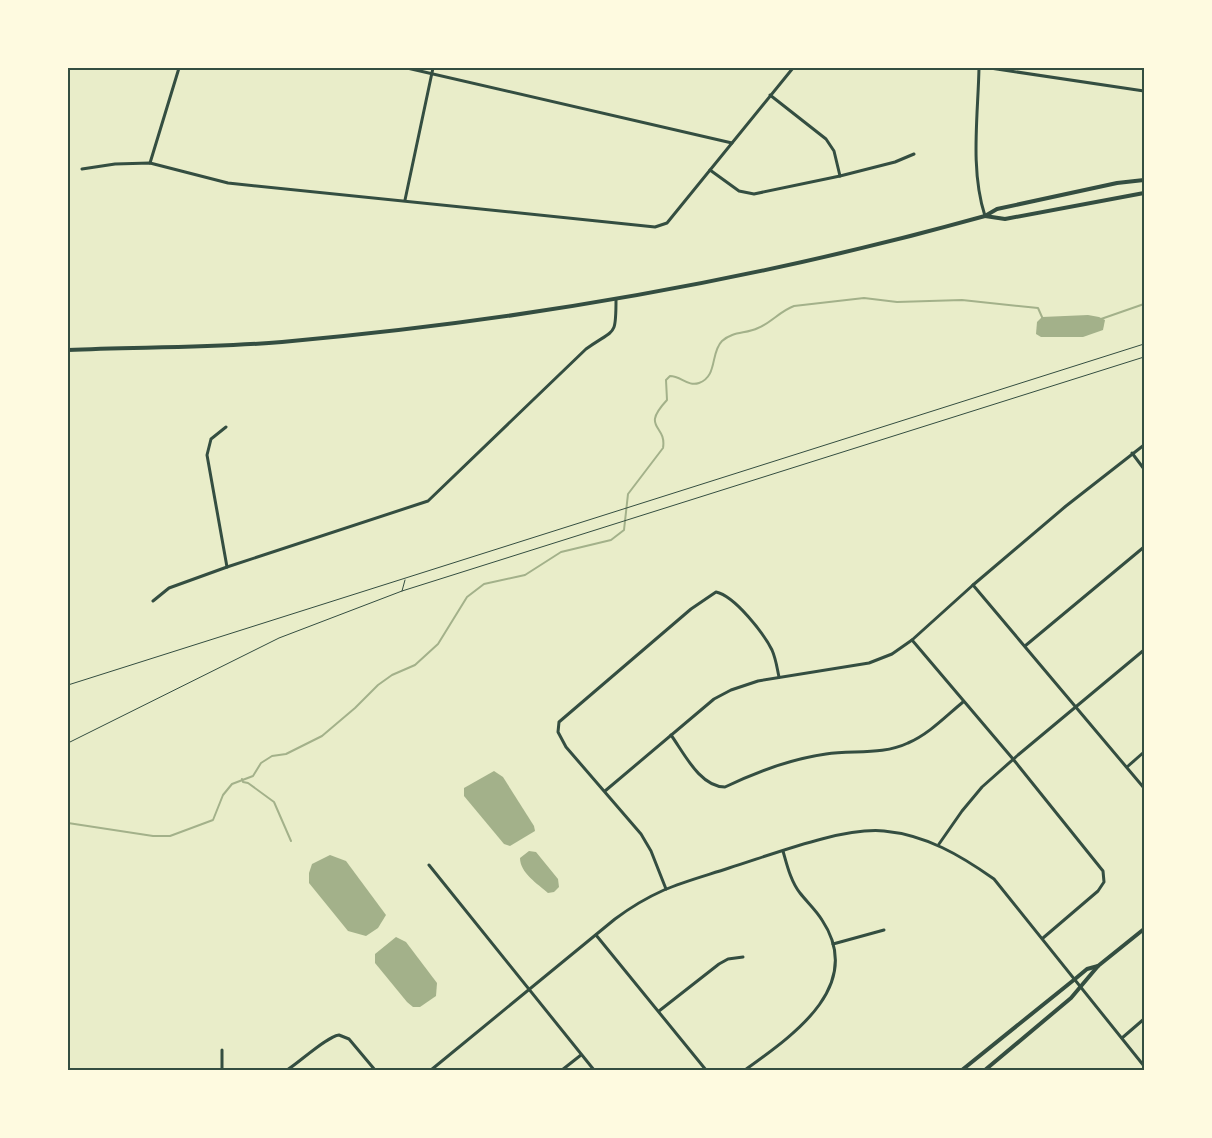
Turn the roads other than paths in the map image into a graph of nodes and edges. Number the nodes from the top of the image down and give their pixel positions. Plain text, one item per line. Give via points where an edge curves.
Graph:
1 (179, 68) edge
2 (407, 68) edge
3 (433, 68) edge
4 (793, 68) edge
5 (979, 68) edge
6 (990, 68) edge
7 (432, 73) junction
8 (1144, 91) edge
9 (770, 94) junction
10 (732, 143) junction
11 (914, 154) dead end
12 (150, 164) junction
13 (82, 169) dead end
14 (710, 170) junction
15 (840, 176) junction
16 (1144, 180) edge
17 (1144, 193) edge
18 (405, 200) junction
19 (985, 216) junction
20 (616, 300) junction
21 (68, 350) edge
22 (226, 427) dead end
23 (1144, 445) edge
24 (1132, 453) junction
25 (1144, 469) edge
26 (1144, 547) edge
27 (227, 567) junction
28 (973, 585) junction
29 (153, 601) dead end
30 (912, 640) junction
31 (1025, 646) junction
32 (1144, 650) edge
33 (779, 677) junction
34 (964, 702) junction
35 (1076, 707) junction
36 (671, 735) junction
37 (1144, 752) edge
38 (1013, 759) junction
39 (1127, 767) junction
40 (1144, 788) edge
41 (604, 791) junction
42 (939, 844) junction
43 (783, 851) junction
44 (429, 865) dead end
45 (666, 889) junction
46 (1144, 928) edge
47 (884, 930) dead end
48 (596, 935) junction
49 (1043, 938) junction
50 (833, 944) junction
51 (743, 957) dead end
52 (1098, 966) junction
53 (1075, 979) junction
54 (529, 988) junction
55 (1082, 988) junction
56 (659, 1011) junction
57 (1144, 1019) edge
58 (1122, 1038) junction
59 (222, 1050) dead end
60 (581, 1055) junction
61 (1144, 1066) edge
62 (222, 1070) edge
63 (287, 1070) edge
64 (375, 1070) edge
65 (431, 1070) edge
66 (562, 1070) edge
67 (594, 1070) edge
68 (706, 1070) edge
69 (745, 1070) edge
70 (962, 1070) edge
71 (985, 1070) edge

1 - 12 street
2 - 7 street
3 - 7 street
4 - 9 street
5 - 19 street via 979,197
6 - 8 street
7 - 10 street
7 - 18 street
9 - 10 street
9 - 15 street via 826,139 834,151
10 - 14 street
11 - 15 street
12 - 13 street via 115,164
12 - 18 street via 228,183
14 - 15 street via 739,191 754,194
14 - 18 street via 667,223 654,227
16 - 19 main road via 997,209
17 - 19 main road via 1005,220
19 - 20 main road via 834,255
20 - 21 main road via 467,322 280,342
20 - 27 street via 617,322 612,332 586,349 428,501
22 - 27 street via 211,439 207,455
23 - 24 street
24 - 25 street
24 - 28 street
26 - 31 street
27 - 29 street via 169,588
28 - 30 street
28 - 31 street
30 - 33 street via 886,657 869,663
30 - 34 street
31 - 35 street
32 - 35 street
33 - 36 street via 745,685 714,699
33 - 41 street via 767,642 728,597 716,592 706,598 559,722 560,740
34 - 36 street via 909,743 885,750 803,758 724,787 714,787 704,779
34 - 38 street
35 - 38 street
35 - 39 street
36 - 41 street
37 - 39 street
38 - 42 street via 972,798
38 - 49 street via 1103,871 1104,882 1098,891
39 - 40 street
41 - 45 street via 646,842
42 - 43 street via 900,833 866,831 851,832
42 - 49 street via 994,879
43 - 45 street
43 - 50 street via 798,891 823,920
44 - 54 street
45 - 48 street via 632,907
46 - 52 main road
47 - 50 street
48 - 54 street
48 - 56 street
49 - 53 street
50 - 69 street via 836,968 821,1004 803,1023
51 - 56 street via 719,964
52 - 53 main road
52 - 55 main road
53 - 55 street
53 - 70 main road
54 - 60 street
54 - 65 street
55 - 58 street
55 - 71 main road
56 - 68 street
57 - 58 street
58 - 61 street
59 - 62 street
60 - 66 street
60 - 67 street
63 - 64 street via 328,1039 339,1035 349,1039

